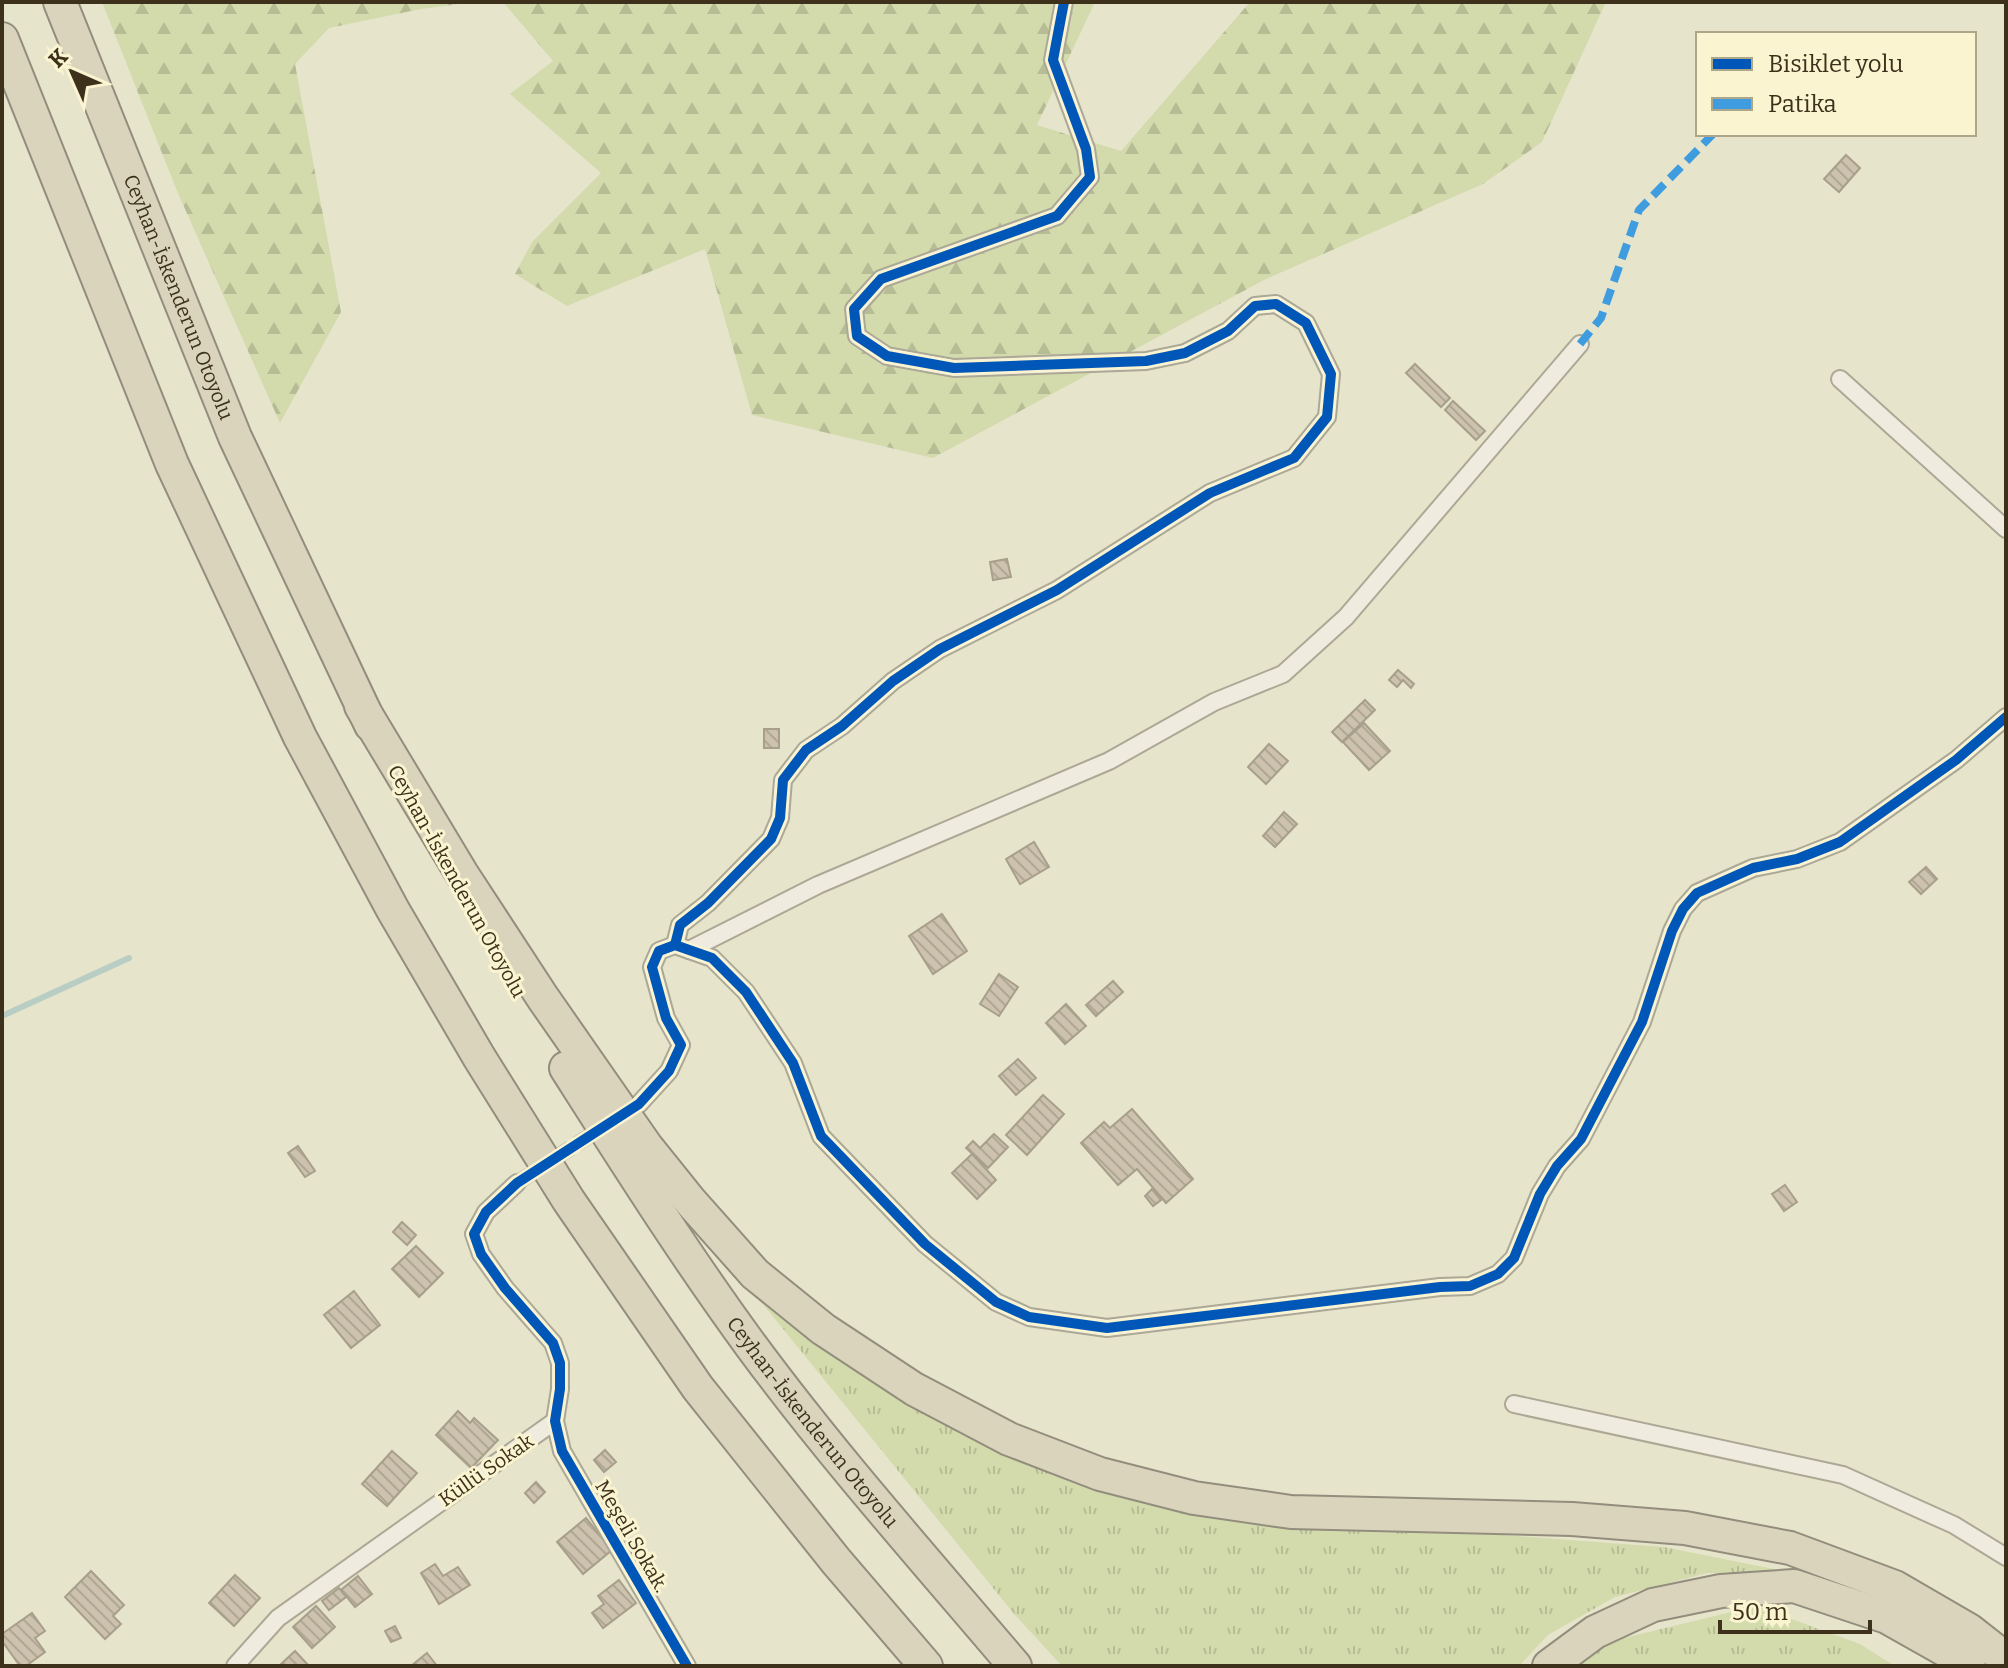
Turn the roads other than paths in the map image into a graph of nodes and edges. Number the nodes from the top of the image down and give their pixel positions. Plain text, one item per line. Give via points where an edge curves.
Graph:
1 (60, 2) edge
2 (1064, 2) edge
3 (2, 39) edge
4 (1580, 344) dead end
5 (1840, 379) dead end
6 (2006, 529) edge
7 (361, 706) junction
8 (2006, 717) edge
9 (682, 948) junction
10 (639, 1104) dead end
11 (517, 1183) tunnel mouth
12 (1514, 1404) dead end
13 (555, 1421) junction
14 (2006, 1557) edge
15 (2006, 1659) edge
16 (235, 1666) edge
17 (687, 1666) edge
18 (926, 1666) edge
19 (1015, 1666) edge
20 (1549, 1666) edge
21 (1969, 1666) edge

1 - 7 highway, Ceyhan-İskenderun Otoyolu via 235,437
2 - 9 street via 1053,60 1086,149 1090,177 1057,216 881,279 854,309 857,336 887,356 954,368 1146,361 1185,353 1228,331 1255,306 1276,304 1306,323 1331,374 1327,417 1294,458 1210,493 1057,590 940,649 806,750 783,780 780,818 771,839 680,925
3 - 18 highway via 172,464 300,737 393,910 569,1201 698,1388
4 - 9 street via 1346,617 1283,674 1214,702 1109,761
5 - 6 street
7 - 15 highway via 543,998 691,1202 755,1274 823,1329 914,1389 1009,1439 1100,1474 1194,1498 1291,1512 1572,1519 1685,1528 1790,1548 1895,1587 1969,1630
7 - 19 highway, Ceyhan-İskenderun Otoyolu via 452,877 626,1164 752,1347
8 - 9 street via 1840,842 1753,868 1697,893 1672,931 1642,1022 1581,1139 1540,1194 1514,1258 1498,1274 1470,1286 1107,1328 1029,1317 996,1302 925,1244 821,1136 793,1063 746,992 712,958
9 - 10 street via 659,951 652,967 666,1018 681,1045 669,1071
11 - 13 street, Küllü Sokak via 486,1212 474,1234 505,1288 553,1343 560,1363
12 - 14 street via 1843,1475 1954,1525
13 - 16 street, Küllü Sokak via 278,1618
13 - 17 street, Meşeli Sokak. via 562,1451
20 - 21 highway via 1595,1632 1653,1605 1721,1591 1794,1586 1887,1617

